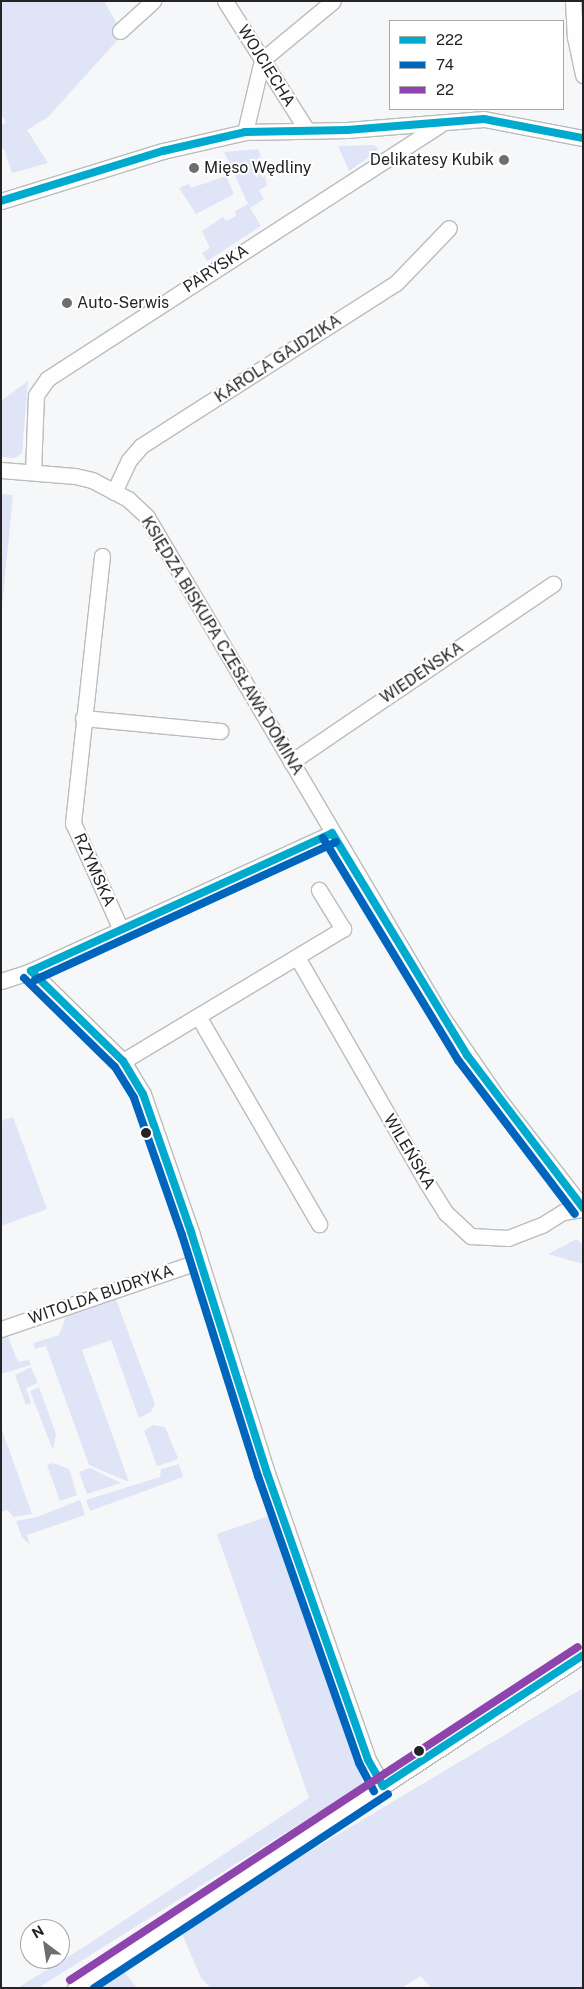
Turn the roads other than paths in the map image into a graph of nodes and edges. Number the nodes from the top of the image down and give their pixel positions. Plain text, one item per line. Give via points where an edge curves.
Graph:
1 (153, 1) edge
2 (225, 1) edge
3 (333, 1) edge
4 (573, 1) edge
5 (120, 30) dead end
6 (262, 60) junction
7 (583, 75) edge
8 (441, 124) junction
9 (307, 130) junction
10 (245, 132) junction
11 (583, 138) edge
12 (1, 201) edge
13 (449, 228) dead end
14 (1, 470) edge
15 (33, 472) junction
16 (114, 492) junction
17 (102, 556) dead end
18 (553, 584) dead end
19 (83, 718) junction
20 (220, 732) dead end
21 (291, 762) junction
22 (332, 833) junction
23 (319, 890) dead end
24 (121, 930) junction
25 (297, 957) junction
26 (31, 971) junction
27 (1, 982) edge
28 (198, 1016) junction
29 (123, 1061) junction
30 (583, 1208) edge
31 (319, 1224) dead end
32 (200, 1261) junction
33 (1, 1329) edge
34 (583, 1655) edge
35 (377, 1790) junction
36 (75, 1988) edge

1 - 5 street
2 - 6 street, WOJCIECHA
3 - 6 street
4 - 7 street via 575,36
6 - 9 street, WOJCIECHA
6 - 10 street
8 - 9 street
8 - 11 street via 484,119
8 - 15 street, PARYSKA via 47,379 36,395
9 - 10 street
10 - 12 street via 163,151
13 - 16 street, KAROLA GAJDZIKA via 396,283 141,446 129,460
14 - 15 street, KSIĘDZA BISKUPA CZESŁAWA DOMINA
15 - 16 street, KSIĘDZA BISKUPA CZESŁAWA DOMINA via 75,476
16 - 21 street, KSIĘDZA BISKUPA CZESŁAWA DOMINA via 140,508 152,524
17 - 19 street, RZYMSKA
18 - 21 street, WIEDEŃSKA
19 - 20 street
19 - 24 street, RZYMSKA via 73,823
21 - 22 street, KSIĘDZA BISKUPA CZESŁAWA DOMINA
22 - 24 street
22 - 30 street, KSIĘDZA BISKUPA CZESŁAWA DOMINA via 467,1055
23 - 25 street via 343,929
24 - 26 street
25 - 28 street
25 - 30 street, WILEŃSKA via 427,1183 446,1213 471,1236 508,1238 542,1225 563,1212
26 - 27 street
26 - 29 street
28 - 29 street
28 - 31 street
29 - 32 street via 143,1094
32 - 33 street, WITOLDA BUDRYKA
32 - 35 street via 266,1473
34 - 35 street
35 - 36 street

